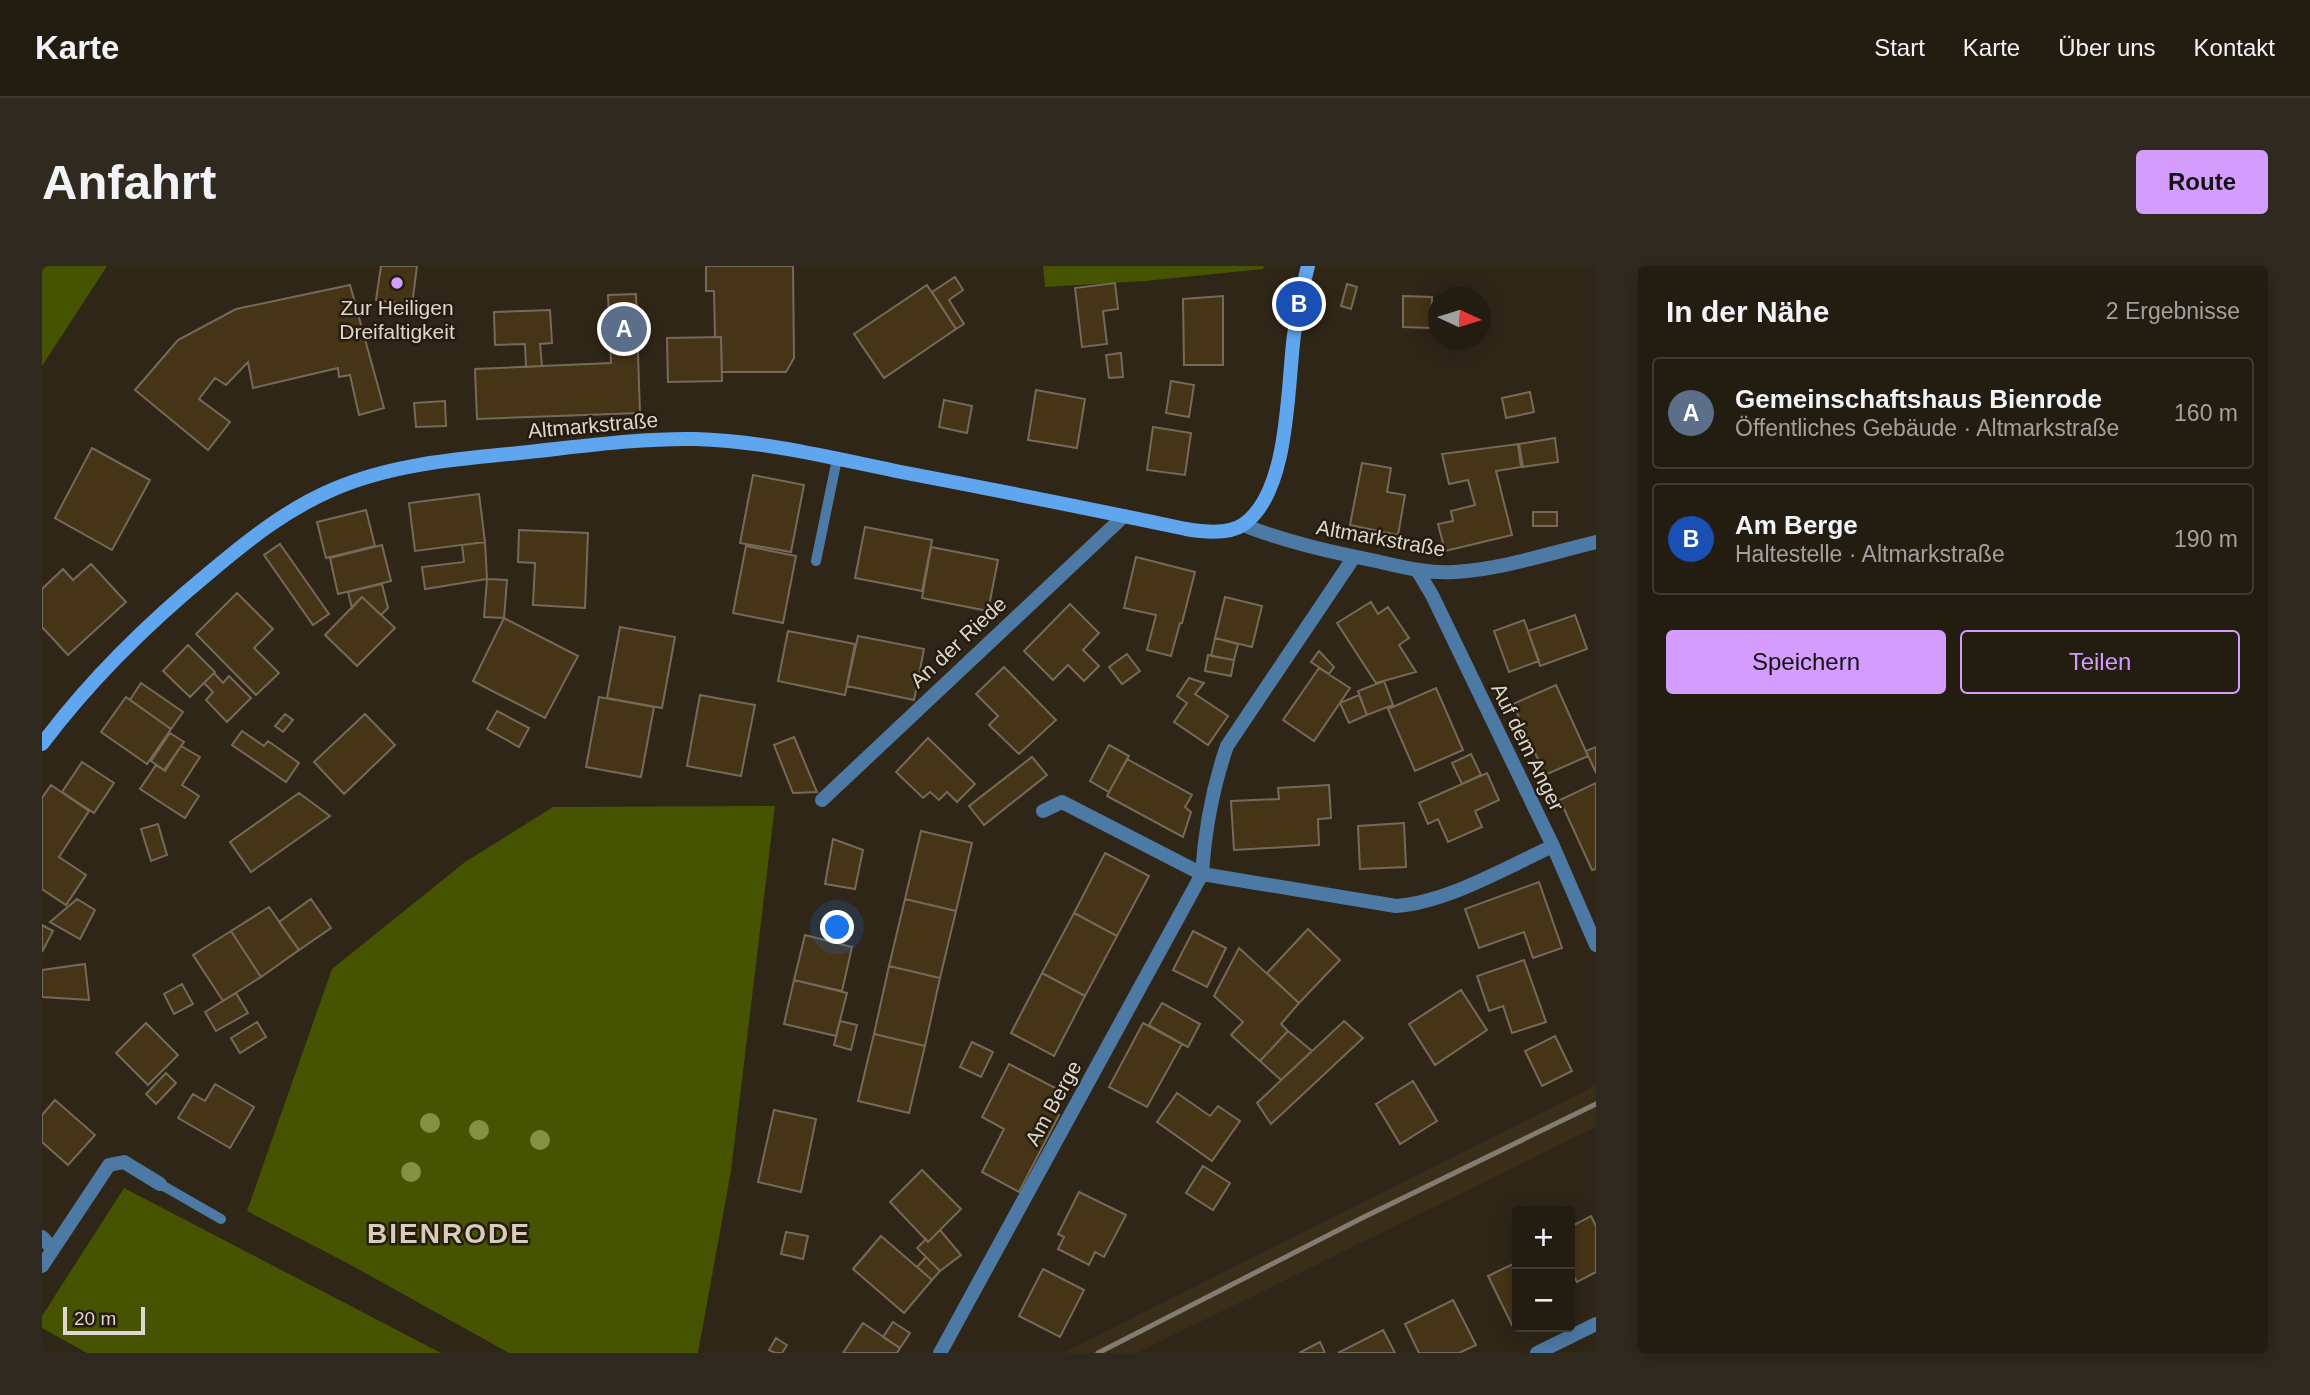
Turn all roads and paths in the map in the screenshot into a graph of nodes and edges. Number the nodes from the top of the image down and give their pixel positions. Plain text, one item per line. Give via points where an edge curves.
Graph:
1 (1308, 266) edge
2 (837, 459) junction
3 (1124, 516) junction
4 (1243, 526) junction
5 (1596, 542) edge
6 (1354, 557) junction
7 (816, 561) dead end
8 (1417, 570) junction
9 (42, 744) edge
10 (821, 800) dead end
11 (1043, 811) dead end
12 (1553, 846) junction
13 (1202, 874) junction
14 (1596, 945) edge
15 (160, 1184) joint
16 (221, 1219) dead end
17 (47, 1242) edge
18 (42, 1266) edge
19 (1596, 1324) edge
20 (940, 1353) edge
21 (1538, 1353) edge

1 - 4 main road via 1294,335 1280,458 1264,501
2 - 3 main road, Altmarkstraße
2 - 7 lane
2 - 9 main road, Altmarkstraße via 737,442 669,440 471,457 369,476 306,502 232,553 134,639 78,697
3 - 4 main road, Altmarkstraße via 1202,531
3 - 10 street, An der Riede
4 - 6 street, Altmarkstraße
5 - 8 street, Altmarkstraße via 1492,567
6 - 8 street, Altmarkstraße
6 - 13 street, Am Berge via 1227,746 1205,827
8 - 12 street, Auf dem Anger
11 - 13 street via 1062,802
12 - 13 street via 1444,896 1396,906
12 - 14 street, Auf dem Anger
13 - 20 street, Am Berge
15 - 16 lane
15 - 17 street via 124,1162 109,1165
17 - 18 street
19 - 21 street

